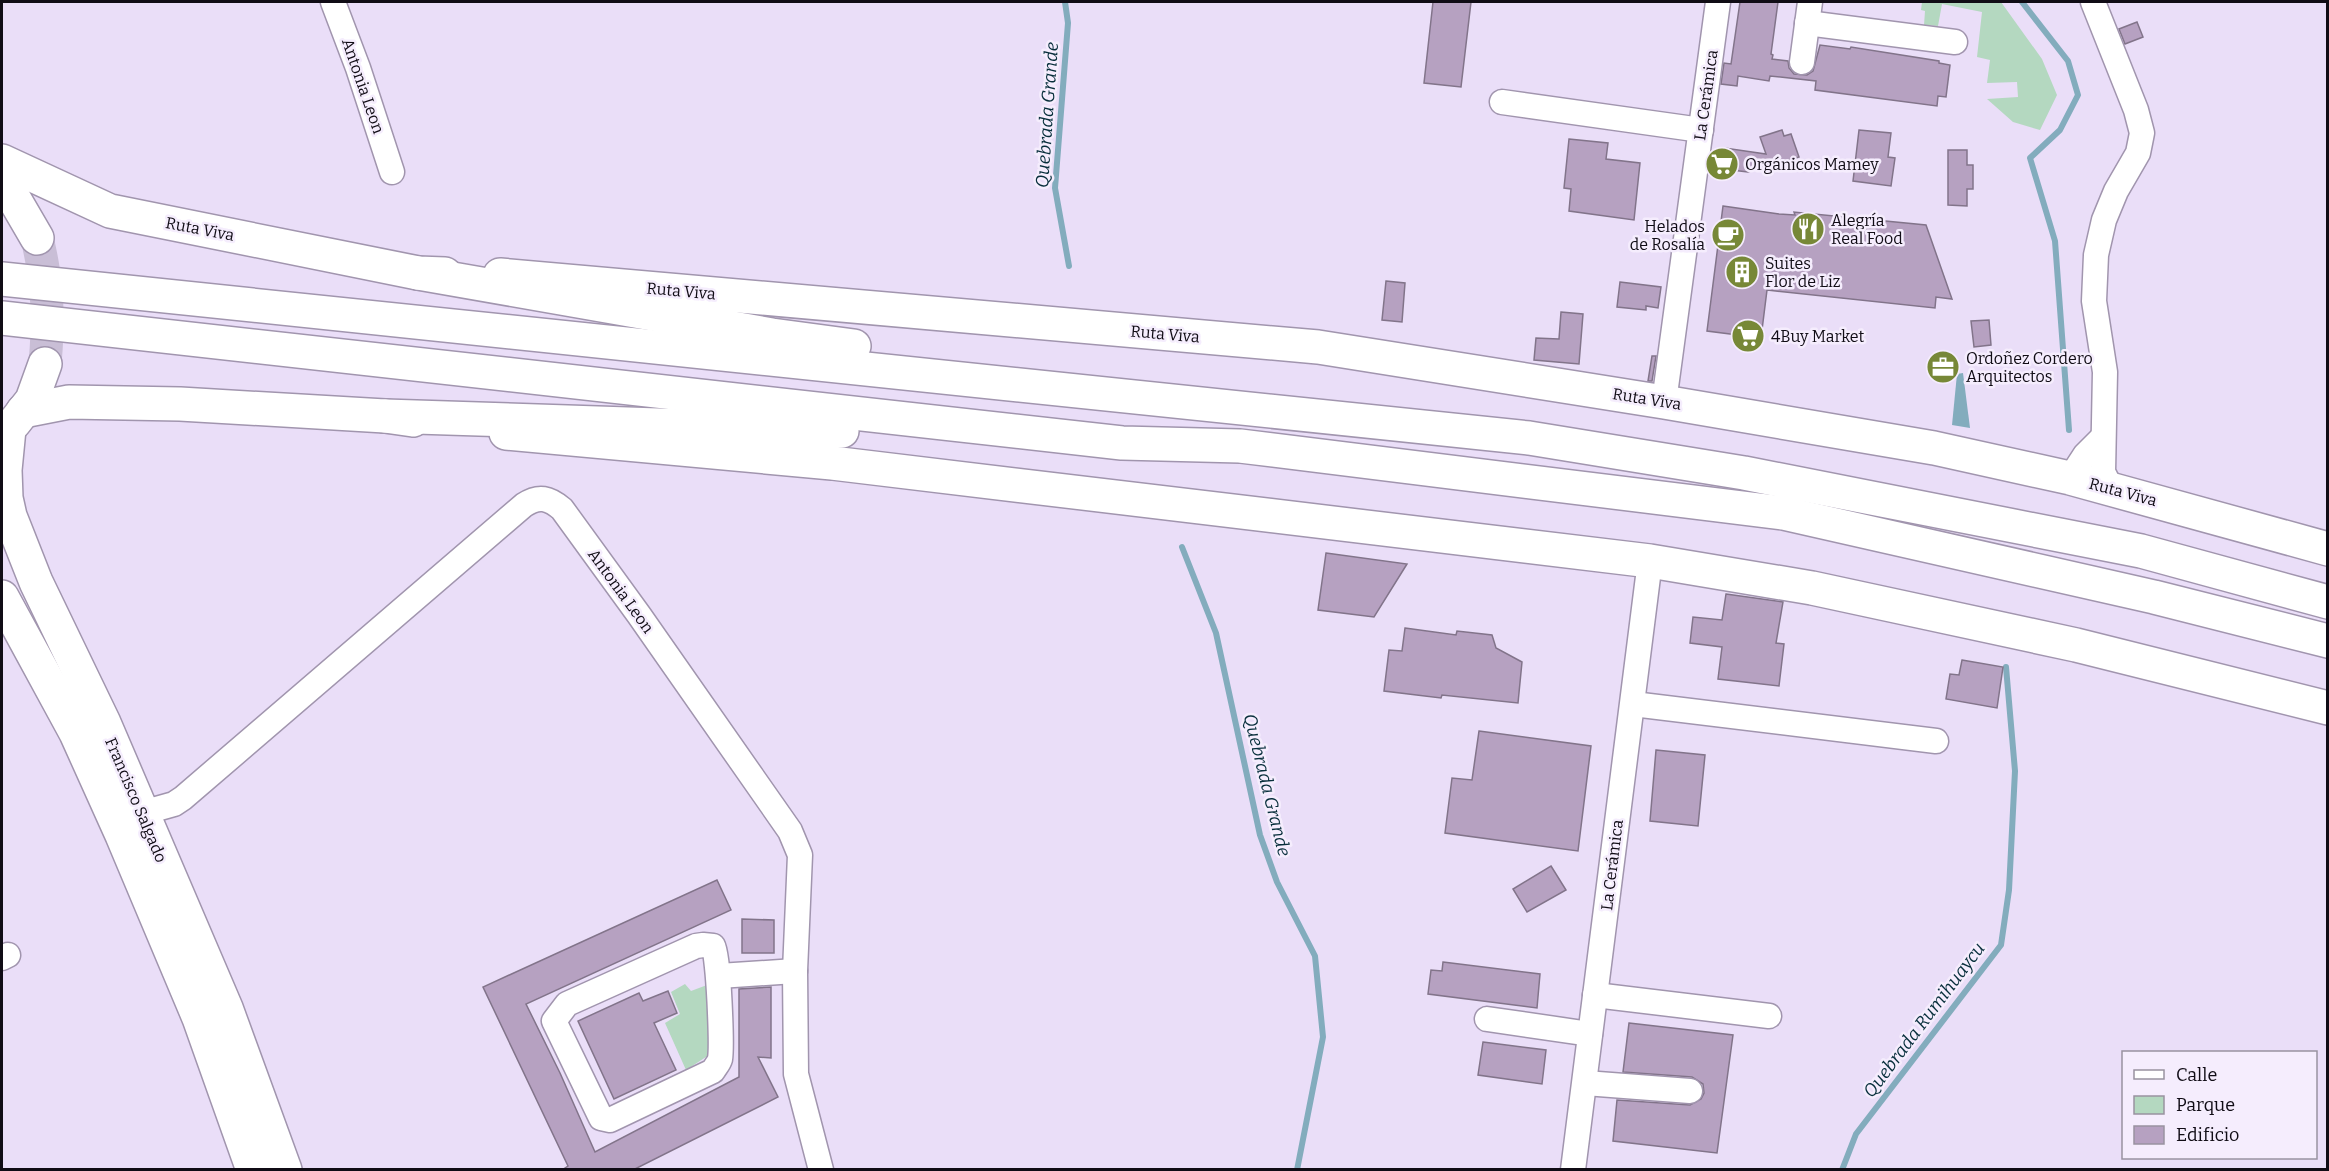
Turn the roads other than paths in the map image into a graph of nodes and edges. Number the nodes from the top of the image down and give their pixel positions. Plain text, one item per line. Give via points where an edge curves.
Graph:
1 (333, 2) edge
2 (1718, 2) edge
3 (2093, 2) edge
4 (1808, 12) edge
5 (1955, 42) dead end
6 (1802, 62) dead end
7 (1502, 102) dead end
8 (1701, 130) junction
9 (2, 161) edge
10 (392, 172) dead end
11 (2, 182) edge
12 (37, 238) tunnel mouth
13 (418, 273) junction
14 (2, 279) edge
15 (2, 318) edge
16 (45, 364) tunnel mouth
17 (1106, 395) junction
18 (1664, 402) junction
19 (385, 416) junction
20 (11, 425) edge
21 (2103, 437) junction
22 (1122, 443) junction
23 (2070, 478) junction
24 (2111, 488) junction
25 (2328, 549) edge
26 (1650, 561) junction
27 (2, 597) edge
28 (2328, 602) edge
29 (2328, 641) edge
30 (1633, 704) junction
31 (2328, 708) edge
32 (1936, 741) dead end
33 (142, 813) junction
34 (795, 971) junction
35 (718, 976) junction
36 (1595, 995) junction
37 (1768, 1016) dead end
38 (1487, 1019) dead end
39 (1590, 1034) junction
40 (1585, 1083) junction
41 (1690, 1091) dead end
42 (253, 1170) edge
43 (285, 1170) edge
44 (821, 1170) edge
45 (1574, 1170) edge

1 - 10 street, Antonia Leon
2 - 8 street, La Cerámica
3 - 21 street via 2142,133 2138,153 2104,220 2096,255 2094,301 2105,372
4 - 5 street
4 - 6 street
7 - 8 street
8 - 18 street, La Cerámica
9 - 13 main road, Ruta Viva via 110,211
11 - 12 main road
13 - 17 main road via 772,335 980,362
13 - 18 main road, Ruta Viva via 509,275 1318,347
14 - 17 main road
15 - 22 main road
16 - 20 main road via 32,400
17 - 28 main road via 1529,438 1744,472 2141,551
18 - 23 main road, Ruta Viva via 1934,448
19 - 20 main road via 69,402
19 - 22 main road
19 - 26 main road via 533,436 832,464
20 - 33 main road, Francisco Salgado via 5,470 10,516 36,582
21 - 23 street
21 - 24 street via 2103,472
22 - 29 main road via 1239,446 1783,513 2154,597
23 - 24 main road, Ruta Viva
24 - 25 main road, Ruta Viva
26 - 30 street, La Cerámica
26 - 31 main road via 1812,588 2076,645
27 - 42 main road, Francisco Salgado via 76,733 122,835 199,1017
30 - 32 street
30 - 36 street, La Cerámica
33 - 34 street, Antonia Leon via 183,798 524,505 543,497 562,509 790,831 800,855
33 - 43 main road, Francisco Salgado via 226,1008
34 - 35 street
34 - 44 street, Antonia Leon via 796,1074
35 - 35 street via 720,1059 713,1071 620,1116 601,1118 554,1022 560,1011 567,1004 696,946 713,946
36 - 37 street
36 - 39 street, La Cerámica
38 - 39 street
39 - 40 street, La Cerámica
40 - 41 street
40 - 45 street, La Cerámica

